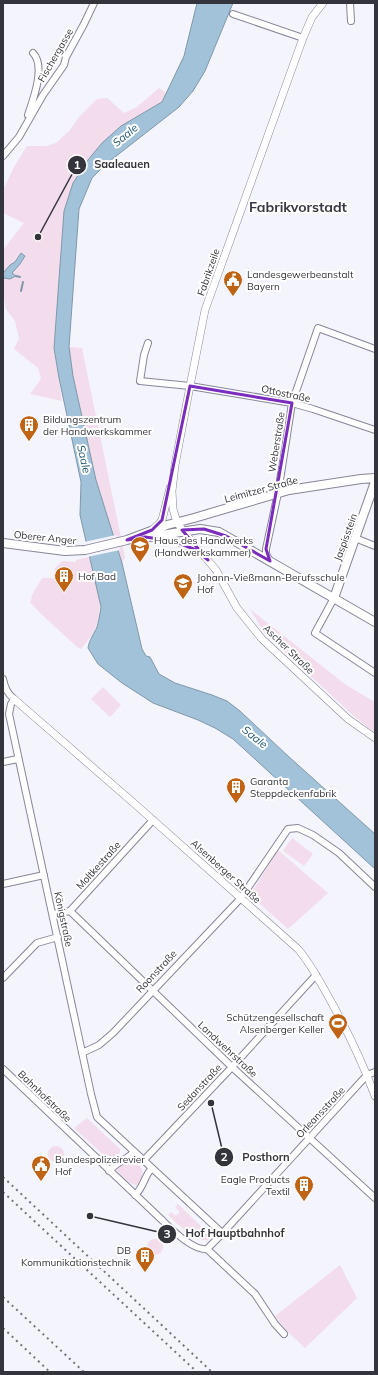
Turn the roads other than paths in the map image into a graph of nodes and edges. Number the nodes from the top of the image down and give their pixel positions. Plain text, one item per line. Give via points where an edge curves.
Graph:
1 (94, 3) edge
2 (323, 3) edge
3 (350, 3) edge
4 (233, 14) dead end
5 (351, 21) dead end
6 (303, 38) junction
7 (33, 53) dead end
8 (19, 137) junction
9 (3, 156) edge
10 (148, 343) dead end
11 (375, 349) edge
12 (190, 386) junction
13 (292, 403) junction
14 (375, 430) edge
15 (175, 465) junction
16 (375, 478) edge
17 (375, 482) edge
18 (278, 493) junction
19 (177, 522) junction
20 (152, 530) junction
21 (183, 531) junction
22 (145, 537) junction
23 (355, 538) junction
24 (124, 541) junction
25 (3, 543) edge
26 (375, 546) edge
27 (208, 560) junction
28 (270, 561) junction
29 (334, 598) junction
30 (375, 622) edge
31 (375, 672) edge
32 (3, 679) edge
33 (14, 699) junction
34 (375, 738) edge
35 (18, 759) junction
36 (3, 762) edge
37 (153, 820) junction
38 (44, 875) junction
39 (3, 884) edge
40 (375, 887) edge
41 (241, 898) junction
42 (70, 911) junction
43 (53, 914) junction
44 (58, 937) junction
45 (316, 975) junction
46 (3, 978) edge
47 (152, 991) junction
48 (82, 1053) junction
49 (232, 1067) junction
50 (3, 1069) edge
51 (375, 1072) edge
52 (367, 1075) junction
53 (375, 1096) edge
54 (309, 1138) junction
55 (134, 1152) junction
56 (144, 1160) junction
57 (152, 1168) junction
58 (109, 1171) junction
59 (135, 1195) junction
60 (375, 1198) edge
61 (222, 1233) junction
62 (207, 1249) junction
63 (284, 1334) dead end

1 - 8 street, Fischergasse via 64,64
2 - 6 street, Fabrikzeile via 312,17
3 - 5 street
4 - 6 street
6 - 12 street, Fabrikzeile via 205,310
7 - 8 street, Fischergasse via 38,61 39,72
8 - 9 street, Fischergasse
10 - 12 street, Ottostraße via 140,381
11 - 13 street, Weberstraße via 318,328
12 - 13 street, Ottostraße
12 - 15 street, Fabrikzeile
13 - 14 street, Ottostraße
13 - 18 street, Weberstraße
15 - 19 street, Fabrikzeile via 172,502
15 - 20 street via 162,520
16 - 18 main road, Leimitzer Straße
17 - 23 main road, Jaspisstein
18 - 19 main road, Leimitzer Straße
18 - 28 street, Weberstraße via 266,549
19 - 20 main road, Leimitzer Straße
19 - 21 street, Fabrikzeile
20 - 24 main road, Leimitzer Straße
21 - 22 main road
21 - 27 street, Ascher Straße
21 - 28 main road via 213,530
22 - 24 main road
22 - 27 street, Ascher Straße via 184,544
23 - 26 street
23 - 29 main road, Jaspisstein
24 - 25 main road, Oberer Anger via 85,550 65,551
27 - 34 street, Ascher Straße via 237,608 262,638 348,719
28 - 29 main road
29 - 30 main road
29 - 31 street via 315,633
32 - 33 street via 5,689
33 - 35 street, Königstraße via 9,714
33 - 37 street, Alsenberger Straße
35 - 36 street
35 - 38 street, Königstraße
37 - 41 street, Alsenberger Straße
37 - 42 street, Moltkestraße
38 - 39 street
38 - 43 street, Königstraße
40 - 41 street, Roonstraße via 339,853 313,835 295,828 283,833
41 - 45 street, Alsenberger Straße via 298,949
41 - 47 street, Roonstraße
42 - 43 street
42 - 47 street, Landwehrstraße
43 - 44 street, Königstraße
44 - 46 street via 37,943
44 - 48 street, Königstraße
45 - 49 street, Sedanstraße
45 - 52 street, Alsenberger Straße via 354,1045
47 - 48 street, Roonstraße via 113,1033 99,1045
47 - 49 street, Landwehrstraße
48 - 55 street, Königstraße via 97,1117
49 - 54 street, Landwehrstraße
49 - 56 street, Sedanstraße
50 - 58 street, Bahnhofstraße
51 - 52 street
52 - 53 street, Alsenberger Straße
52 - 54 street, Orleansstraße
54 - 60 street, Landwehrstraße
54 - 61 street, Orleansstraße
55 - 56 street, Königstraße
55 - 58 street
56 - 57 street, Königstraße
57 - 59 street
57 - 61 street, Königstraße
58 - 59 street, Bahnhofstraße
59 - 62 street, Bahnhofstraße via 182,1238 199,1249
61 - 62 street, Orleansstraße
62 - 63 street via 255,1294

